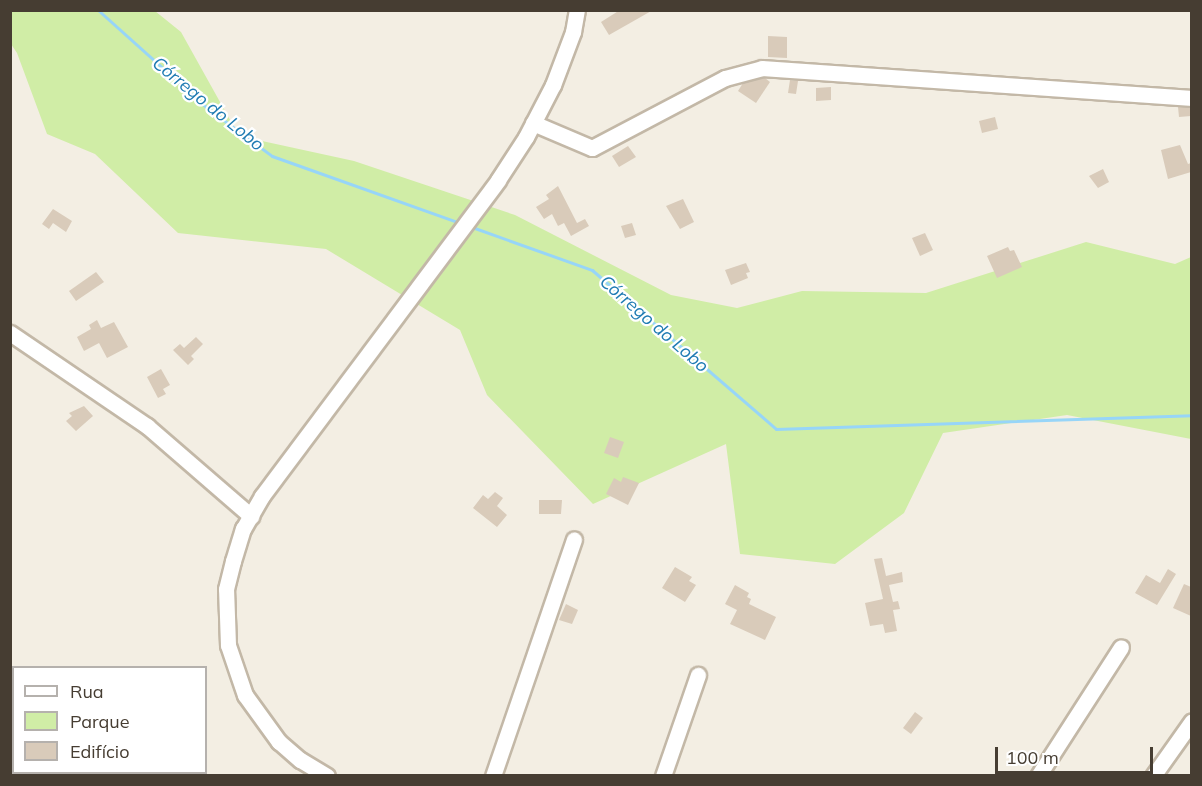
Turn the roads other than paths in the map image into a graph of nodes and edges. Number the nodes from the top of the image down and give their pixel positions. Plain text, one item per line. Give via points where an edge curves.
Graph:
1 (577, 10) edge
2 (1191, 98) edge
3 (533, 123) junction
4 (10, 333) edge
5 (250, 516) junction
6 (574, 540) dead end
7 (1121, 647) dead end
8 (698, 675) dead end
9 (1191, 721) edge
10 (327, 776) edge
11 (493, 776) edge
12 (663, 776) edge
13 (1038, 776) edge
14 (1153, 776) edge

1 - 3 street via 569,43
2 - 3 street via 762,68 725,78 592,148
3 - 5 street via 498,180 444,248
4 - 5 street via 147,426
5 - 10 street via 226,589 228,645 245,695 263,722 300,760
6 - 11 street
7 - 13 street
8 - 12 street
9 - 14 street

